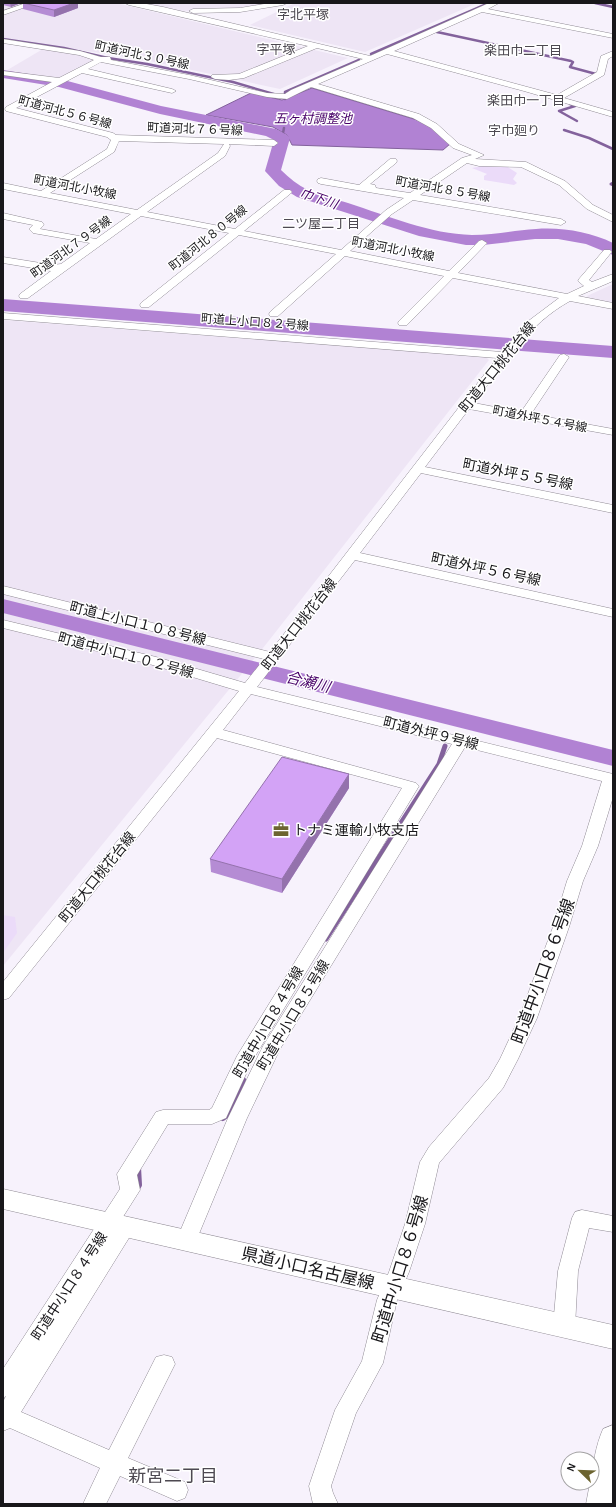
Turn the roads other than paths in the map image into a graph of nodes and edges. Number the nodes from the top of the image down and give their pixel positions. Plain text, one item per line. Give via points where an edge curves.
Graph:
1 (32, 3) edge
2 (129, 3) edge
3 (283, 3) edge
4 (495, 3) edge
5 (154, 8) junction
6 (480, 9) junction
7 (3, 13) edge
8 (255, 16) dead end
9 (242, 21) dead end
10 (228, 26) junction
11 (613, 36) edge
12 (3, 41) edge
13 (315, 46) junction
14 (386, 52) junction
15 (613, 53) edge
16 (370, 58) junction
17 (101, 59) junction
18 (80, 70) junction
19 (3, 73) edge
20 (3, 76) edge
21 (57, 83) junction
22 (312, 84) junction
23 (172, 91) dead end
24 (558, 98) junction
25 (5, 110) edge
26 (613, 115) edge
27 (115, 139) junction
28 (274, 143) dead end
29 (226, 146) dead end
30 (462, 163) junction
31 (15, 180) dead end
32 (321, 181) dead end
33 (4, 187) edge
34 (357, 187) junction
35 (287, 192) dead end
36 (42, 194) junction
37 (414, 195) junction
38 (140, 213) junction
39 (3, 216) edge
40 (613, 219) edge
41 (562, 220) dead end
42 (236, 232) junction
43 (98, 242) junction
44 (482, 243) dead end
45 (607, 252) dead end
46 (342, 253) junction
47 (3, 260) edge
48 (64, 266) junction
49 (452, 274) junction
50 (613, 277) edge
51 (591, 286) junction
52 (24, 296) dead end
53 (569, 297) junction
54 (145, 305) dead end
55 (613, 306) edge
56 (274, 314) dead end
57 (3, 316) edge
58 (403, 323) dead end
59 (510, 348) junction
60 (564, 357) dead end
61 (466, 405) junction
62 (524, 416) junction
63 (613, 432) edge
64 (418, 469) junction
65 (613, 509) edge
66 (351, 556) junction
67 (3, 590) edge
68 (613, 613) edge
69 (3, 624) edge
70 (272, 658) junction
71 (249, 687) junction
72 (214, 732) junction
73 (461, 741) junction
74 (612, 779) edge
75 (3, 994) edge
76 (3, 1199) edge
77 (613, 1224) edge
78 (117, 1225) junction
79 (186, 1241) junction
80 (392, 1288) junction
81 (564, 1326) junction
82 (613, 1338) edge
83 (164, 1364) dead end
84 (3, 1388) edge
85 (5, 1418) edge
86 (613, 1438) edge
87 (115, 1463) junction
88 (177, 1490) dead end
89 (94, 1504) edge
90 (327, 1504) edge
91 (601, 1504) edge

1 - 7 street
2 - 5 street
3 - 5 street via 254,9 220,11
3 - 8 street
4 - 6 street
5 - 10 street
6 - 11 street
6 - 14 street
9 - 10 street
10 - 13 street
12 - 17 street, 町道河北３０号線
13 - 16 street
13 - 17 street via 241,76 229,78
14 - 16 street
14 - 24 street
15 - 24 street via 604,58 601,74
16 - 22 street
17 - 18 street
17 - 22 street, 町道河北３０号線 via 276,96 287,97
18 - 21 street
18 - 23 street
19 - 21 street
20 - 21 street
21 - 25 street
22 - 30 street via 416,116 434,126 456,146 480,155
24 - 26 street
25 - 27 street, 町道河北５６号線 via 110,135
27 - 28 street, 町道河北７６号線
27 - 36 street, 町道河北５６号線 via 111,150
29 - 38 street, 町道河北７９号線 via 222,154
30 - 37 street
30 - 40 street via 523,164 568,187 590,207
31 - 33 street
32 - 34 street, 町道河北８５号線
33 - 36 street, 町道河北小牧線
34 - 37 street, 町道河北８５号線
34 - 37 street via 391,161 363,186
35 - 42 street, 町道河北８０号線
36 - 38 street, 町道河北小牧線
37 - 41 street
37 - 46 street via 381,219
38 - 42 street, 町道河北小牧線
38 - 43 street, 町道河北７９号線
39 - 43 street via 39,224 34,229 36,231
42 - 46 street, 町道河北小牧線
42 - 54 street, 町道河北８０号線
43 - 48 street, 町道河北７９号線
44 - 49 street
45 - 51 street via 583,281
46 - 49 street, 町道河北小牧線
46 - 56 street
47 - 48 street via 53,268
48 - 52 street, 町道河北７９号線
49 - 53 street, 町道河北小牧線
49 - 58 street
50 - 51 street, 町道大口桃花台線
51 - 53 street, 町道大口桃花台線
53 - 55 street, 町道河北小牧線
53 - 59 street, 町道大口桃花台線 via 541,315
57 - 59 street, 町道上小口８２号線
59 - 61 street, 町道大口桃花台線
60 - 62 street
61 - 62 street, 町道外坪５４号線
61 - 64 street, 町道大口桃花台線
62 - 63 street, 町道外坪５４号線
64 - 65 street, 町道外坪５５号線
64 - 66 street, 町道大口桃花台線
66 - 68 street, 町道外坪５６号線
66 - 70 street, 町道大口桃花台線
67 - 70 street, 町道上小口１０８号線
69 - 71 street, 町道中小口１０２号線
70 - 71 street, 町道大口桃花台線
71 - 72 street, 町道大口桃花台線
71 - 73 street, 町道外坪９号線
72 - 75 street, 町道大口桃花台線
72 - 78 street, 町道中小口８４号線 via 411,786 243,1061 219,1113 212,1117 163,1117 127,1174 130,1190
73 - 74 street, 町道外坪９号線
73 - 79 street, 町道中小口８５号線 via 269,1052
74 - 80 street, 町道中小口８６号線 via 528,1018 496,1083 430,1162 415,1224
76 - 78 main road, 県道小口名古屋線
77 - 81 street via 582,1218 568,1271
78 - 79 main road, 県道小口名古屋線
78 - 84 street, 町道中小口８４号線
78 - 85 street
79 - 80 main road, 県道小口名古屋線
80 - 81 main road, 県道小口名古屋線
80 - 90 street, 町道中小口８６号線 via 372,1363 346,1410 320,1486 322,1498
81 - 82 main road, 県道小口名古屋線
83 - 87 street
85 - 87 street
86 - 91 main road
87 - 88 street
87 - 89 street

